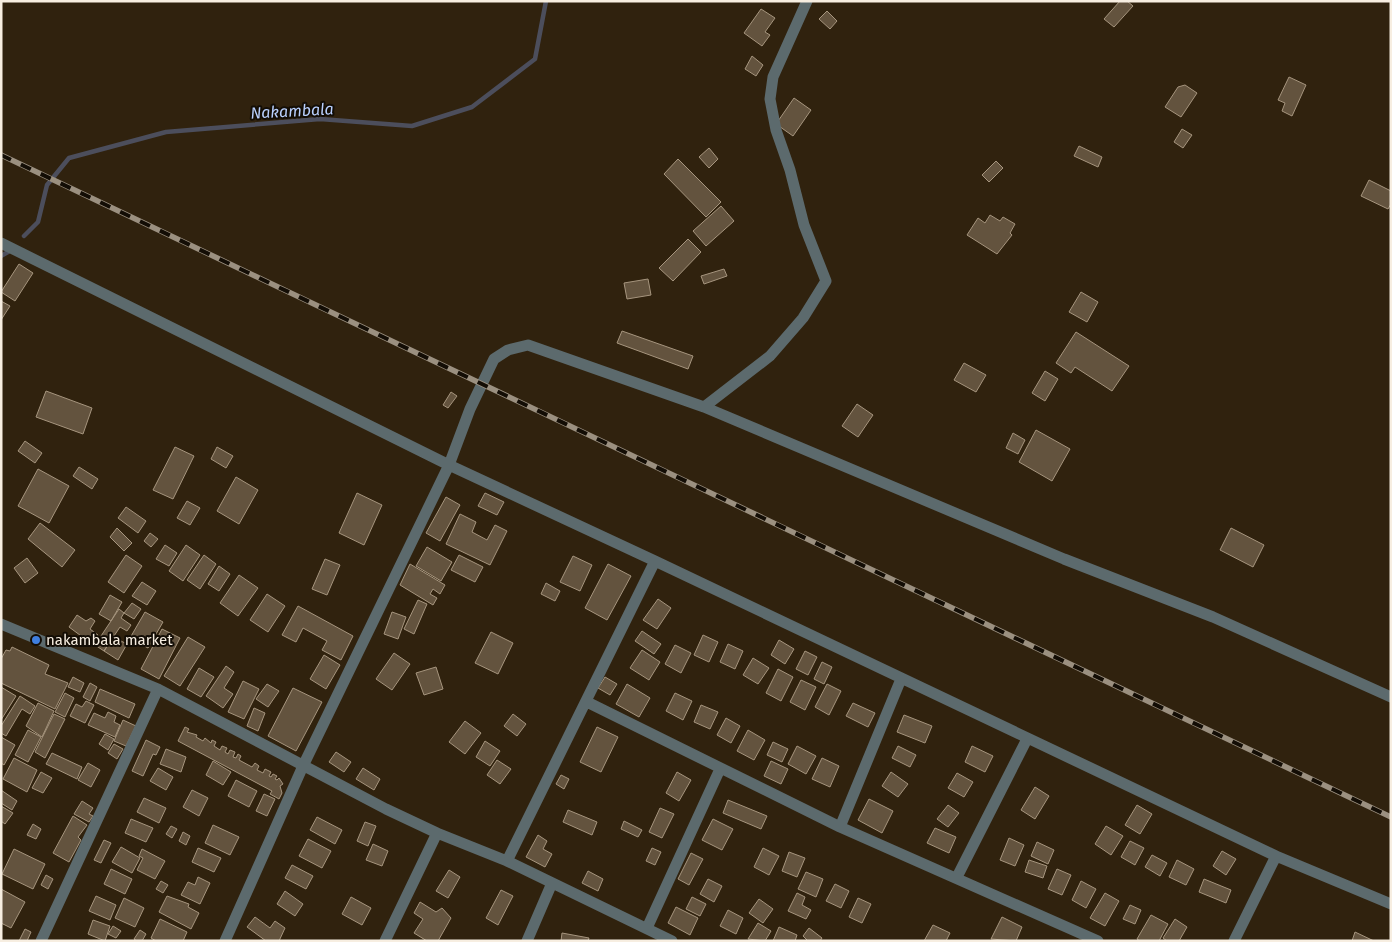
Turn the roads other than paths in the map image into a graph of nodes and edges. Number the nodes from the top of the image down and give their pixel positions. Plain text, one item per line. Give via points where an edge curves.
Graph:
1 (807, 1) edge
2 (1, 243) edge
3 (704, 407) junction
4 (449, 465) junction
5 (655, 561) junction
6 (1, 624) edge
7 (901, 679) junction
8 (158, 689) junction
9 (1391, 697) edge
10 (587, 702) junction
11 (1027, 740) junction
12 (303, 766) junction
13 (720, 769) junction
14 (840, 826) junction
15 (437, 833) junction
16 (1276, 856) junction
17 (507, 861) junction
18 (957, 877) junction
19 (552, 884) junction
20 (1391, 904) edge
21 (647, 928) junction
22 (1094, 940) edge
23 (41, 941) edge
24 (225, 941) edge
25 (385, 941) edge
26 (527, 941) edge
27 (672, 941) edge
28 (1234, 941) edge

1 - 3 street via 773,77 770,99 804,225 826,281 803,318 770,356
2 - 4 street
3 - 4 street via 528,346 516,347 494,359 470,409
3 - 9 street via 1046,552 1213,617
4 - 5 street
4 - 12 street
5 - 7 street
5 - 10 street
6 - 8 street
7 - 11 street
7 - 14 street
8 - 12 street
8 - 23 street
10 - 13 street
10 - 17 street
11 - 16 street
11 - 18 street
12 - 15 street
12 - 24 street
13 - 14 street
13 - 21 street
14 - 18 street
15 - 17 street
15 - 25 street
16 - 20 street
16 - 28 street
17 - 19 street
18 - 22 street
19 - 21 street
19 - 26 street
21 - 27 street

